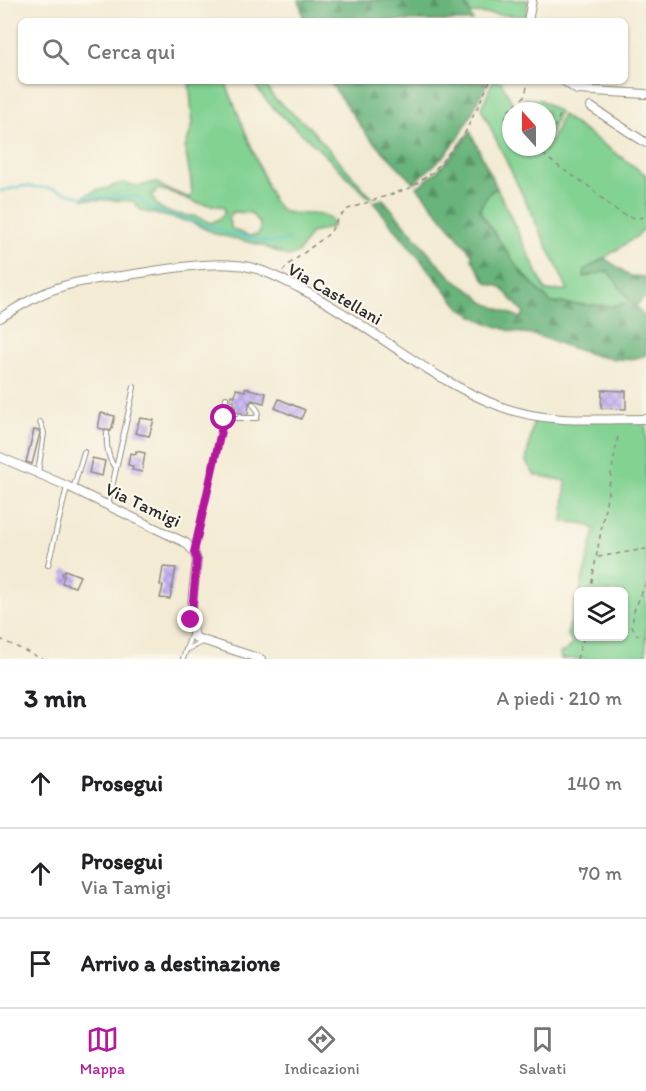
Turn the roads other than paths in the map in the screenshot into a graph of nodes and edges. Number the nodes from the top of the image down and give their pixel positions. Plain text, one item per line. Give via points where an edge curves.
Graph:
1 (532, 0) edge
2 (529, 18) edge
3 (568, 84) edge
4 (646, 94) edge
5 (591, 107) dead end
6 (646, 143) edge
7 (0, 318) edge
8 (134, 387) dead end
9 (226, 398) dead end
10 (253, 404) dead end
11 (224, 418) junction
12 (646, 419) edge
13 (40, 422) dead end
14 (107, 433) dead end
15 (84, 452) dead end
16 (0, 457) edge
17 (117, 470) junction
18 (38, 473) junction
19 (70, 487) junction
20 (108, 505) junction
21 (194, 552) junction
22 (48, 566) dead end
23 (193, 631) junction
24 (206, 640) junction
25 (186, 650) junction
26 (183, 659) edge
27 (261, 659) edge

1 - 2 street
3 - 4 street via 577,90
5 - 6 street
7 - 12 street, Via Castellani via 61,286 146,272 235,264 278,278 318,298 456,385 501,407 534,417
8 - 17 lane
9 - 11 lane
10 - 11 lane via 257,418
11 - 21 lane
13 - 18 lane via 44,433
14 - 17 lane via 109,457
15 - 19 lane
16 - 18 street, Via Tamigi
17 - 20 lane
18 - 19 street, Via Tamigi
19 - 20 street, Via Tamigi
19 - 22 lane
20 - 21 street, Via Tamigi via 186,543
21 - 23 street via 197,560
23 - 24 street via 196,638
23 - 25 lane
24 - 25 lane
24 - 27 street
25 - 26 lane

